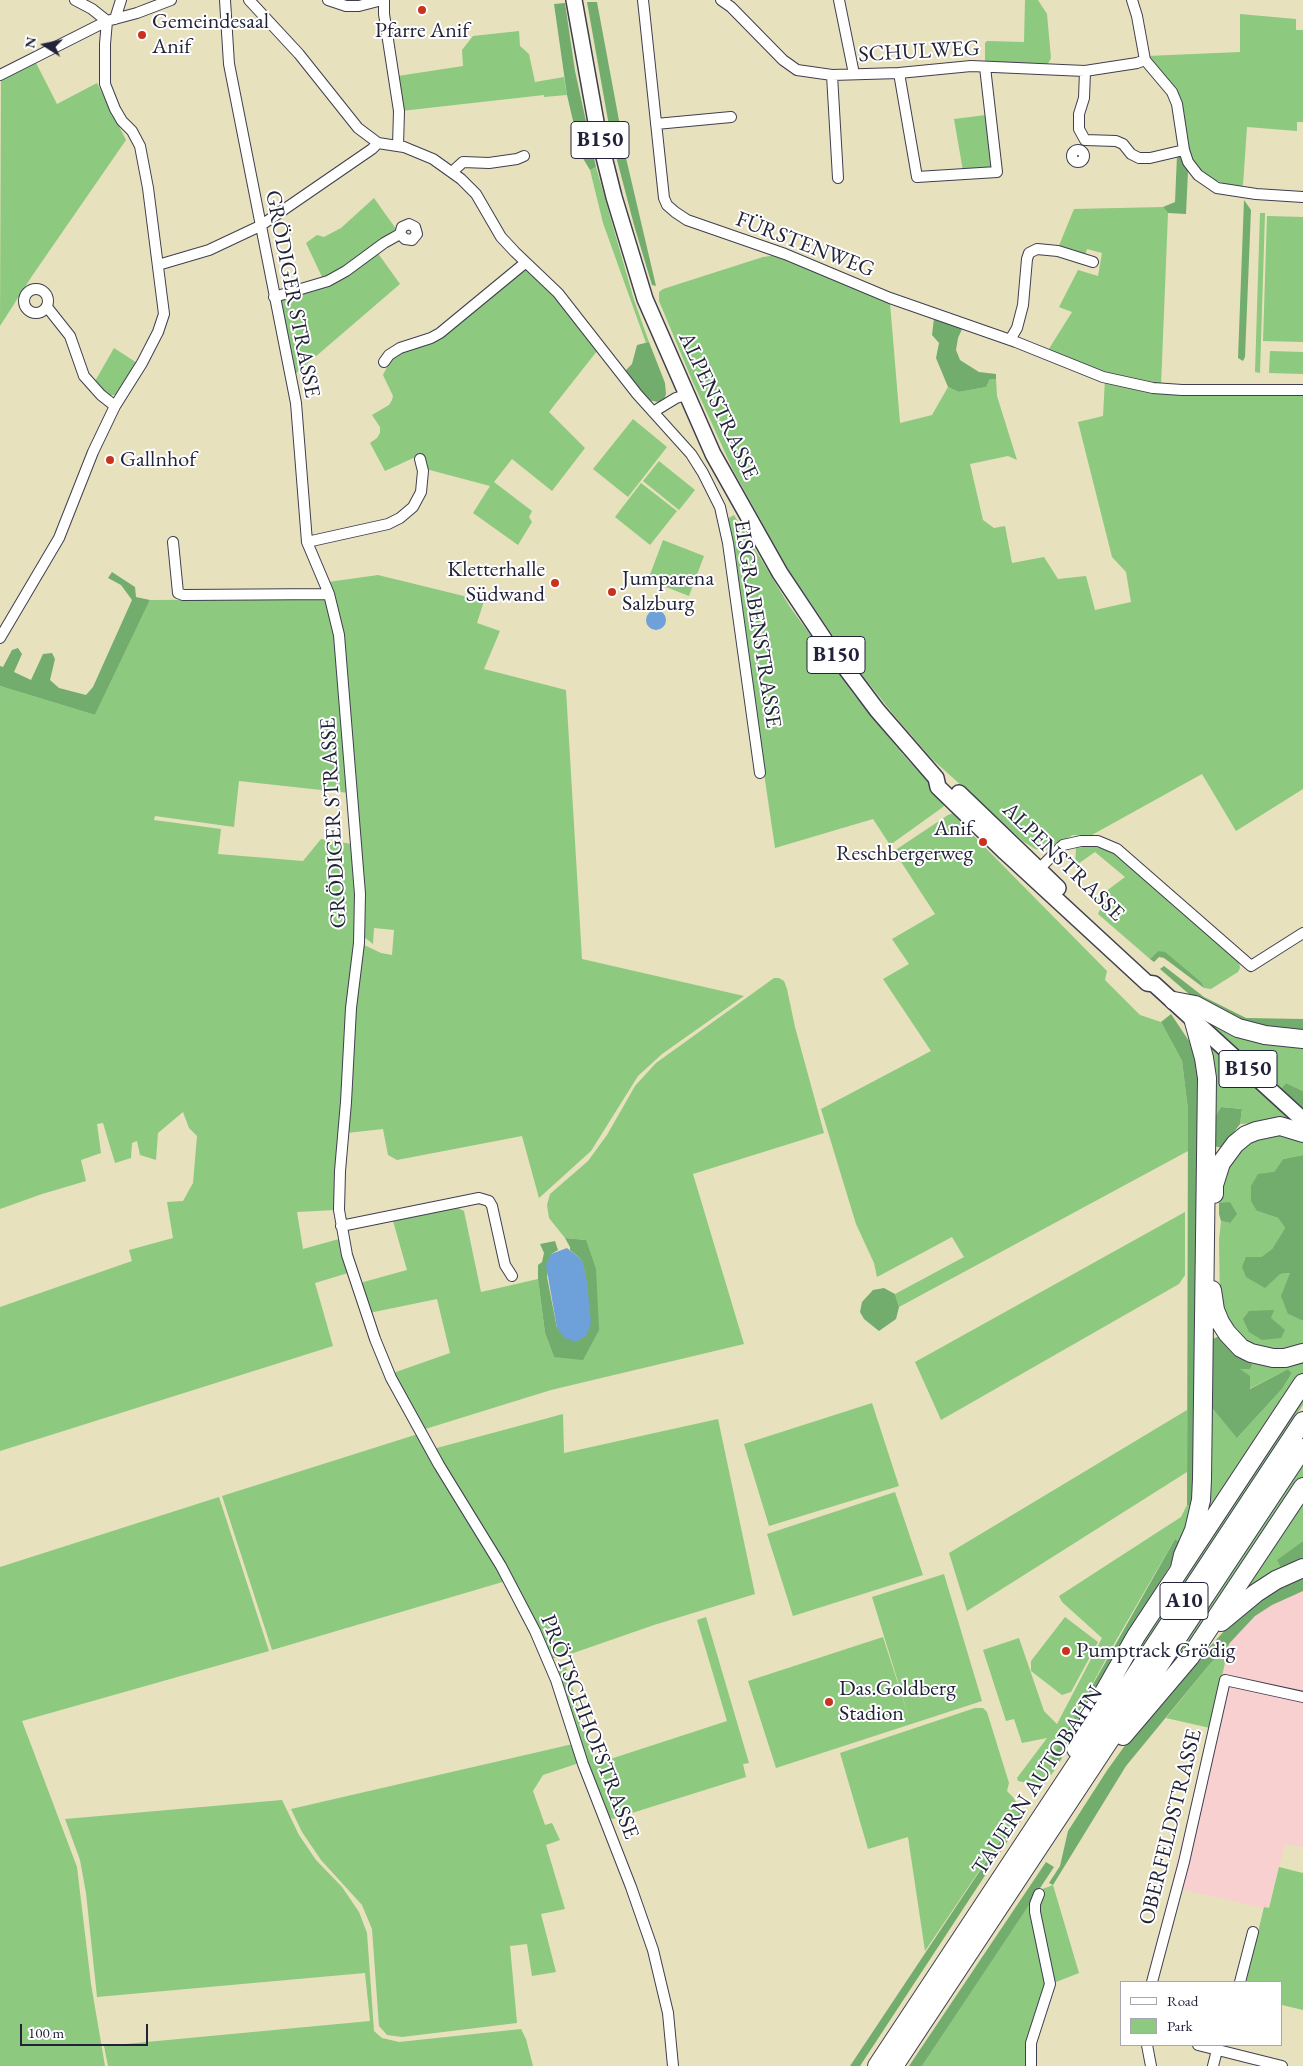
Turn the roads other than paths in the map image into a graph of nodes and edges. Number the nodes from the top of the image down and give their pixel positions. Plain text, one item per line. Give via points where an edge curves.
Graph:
1 (75, 0) edge
2 (121, 0) edge
3 (170, 0) edge
4 (225, 0) edge
5 (249, 0) edge
6 (328, 0) edge
7 (383, 0) edge
8 (574, 0) edge
9 (644, 0) edge
10 (720, 0) edge
11 (839, 0) edge
12 (1132, 0) edge
13 (111, 20) junction
14 (1145, 60) junction
15 (985, 67) junction
16 (1085, 71) junction
17 (899, 73) junction
18 (854, 74) junction
19 (0, 75) edge
20 (832, 75) junction
21 (731, 117) dead end
22 (656, 124) junction
23 (1085, 140) junction
24 (378, 143) junction
25 (398, 146) junction
26 (1081, 150) dead end
27 (1184, 150) junction
28 (524, 156) dead end
29 (452, 172) junction
30 (838, 178) dead end
31 (1303, 197) edge
32 (260, 226) junction
33 (400, 234) dead end
34 (1093, 262) dead end
35 (525, 263) junction
36 (158, 265) junction
37 (274, 297) junction
38 (47, 307) dead end
39 (1010, 340) junction
40 (384, 362) dead end
41 (1303, 390) edge
42 (686, 395) junction
43 (115, 406) junction
44 (653, 412) junction
45 (420, 459) dead end
46 (173, 542) dead end
47 (307, 542) junction
48 (329, 594) junction
49 (0, 638) edge
50 (760, 773) dead end
51 (936, 778) junction
52 (1040, 869) junction
53 (1303, 933) edge
54 (1154, 984) junction
55 (1174, 1001) junction
56 (1193, 1018) junction
57 (1303, 1039) edge
58 (1303, 1120) edge
59 (1303, 1133) edge
60 (340, 1171) joint
61 (341, 1226) junction
62 (512, 1276) dead end
63 (1303, 1353) edge
64 (1303, 1383) edge
65 (1303, 1421) edge
66 (1303, 1448) edge
67 (1303, 1487) edge
68 (1180, 1568) junction
69 (1303, 1568) edge
70 (1204, 1637) junction
71 (1303, 1697) edge
72 (1065, 1781) junction
73 (1059, 1816) junction
74 (1039, 1894) dead end
75 (1253, 1932) dead end
76 (1152, 1981) edge
77 (1240, 1981) edge
78 (1148, 2046) edge
79 (1205, 2046) edge
80 (1220, 2048) edge
81 (673, 2066) edge
82 (877, 2066) edge
83 (894, 2066) edge
84 (1031, 2066) edge
85 (1151, 2066) edge
86 (1213, 2066) edge
87 (1282, 2066) edge

1 - 13 street
2 - 13 street
3 - 13 street
4 - 32 street, GRÖDIGER STRASSE via 229,64
5 - 24 street, EISGRABENSTRASSE via 299,54 358,128
6 - 7 street via 346,6
7 - 25 street via 399,111
8 - 42 main road, ALPENSTRASSE / B150 via 589,91 614,197 645,299
9 - 22 street, FÜRSTENWEG
10 - 20 street, SCHULWEG via 732,7 783,60 797,70
11 - 18 street
12 - 14 street
13 - 19 street
13 - 36 street via 104,44 104,84 115,110 140,146
14 - 16 street, SCHULWEG
14 - 27 street via 1172,92
15 - 16 street, SCHULWEG
15 - 17 street, SCHULWEG
15 - 17 street via 997,172 917,177
16 - 23 street via 1084,98 1079,114 1079,129
17 - 18 street, SCHULWEG
18 - 20 street, SCHULWEG
20 - 30 street
21 - 22 street
22 - 39 street, FÜRSTENWEG via 664,198 675,212 695,224 785,254 890,298
23 - 26 street
23 - 27 street via 1116,140 1139,158
24 - 25 street, EISGRABENSTRASSE
24 - 32 street
25 - 29 street, EISGRABENSTRASSE via 433,159
27 - 31 street via 1198,175 1218,188
28 - 29 street via 489,163 463,162
29 - 35 street, EISGRABENSTRASSE via 476,194 501,237
32 - 36 street via 209,250
32 - 37 street, GRÖDIGER STRASSE
33 - 37 street via 328,281
34 - 39 street via 1058,252 1037,250 1029,253 1023,305
35 - 40 street via 440,333 400,348
35 - 44 street, EISGRABENSTRASSE via 558,293
36 - 43 street via 164,314 142,363
37 - 47 street, GRÖDIGER STRASSE via 296,402
38 - 43 street via 70,336 84,376
39 - 41 street, FÜRSTENWEG via 1086,372 1153,388
42 - 44 street
42 - 51 main road, ALPENSTRASSE / B150 via 713,454 780,573 877,710
43 - 49 street via 59,538
44 - 50 street, EISGRABENSTRASSE via 691,454 720,507 734,582
45 - 47 street via 423,471 421,492 413,507 400,518 388,524
46 - 48 street via 178,593 183,595
47 - 48 street, GRÖDIGER STRASSE
48 - 60 street, GRÖDIGER STRASSE via 339,635 360,894 359,943 350,1008
51 - 52 main road, ALPENSTRASSE / B150 via 944,779
51 - 54 main road, ALPENSTRASSE / B150 via 938,788 999,846 1147,983
52 - 53 street via 1063,845 1098,841 1117,849 1251,966
52 - 54 main road, ALPENSTRASSE / B150 via 1153,975
54 - 55 main road, ALPENSTRASSE / B150
55 - 56 main road, ALPENSTRASSE / B150
55 - 57 highway via 1195,1005 1238,1028
56 - 58 main road, ALPENSTRASSE / B150
56 - 68 highway via 1207,1078 1202,1479 1196,1523
59 - 63 highway via 1280,1126 1256,1131 1236,1144 1221,1163 1214,1185 1212,1284 1220,1322 1241,1348 1273,1358
60 - 61 street, PRÖTSCHHOFSTRASSE
61 - 62 street via 479,1198 489,1200 505,1265
61 - 81 street, PRÖTSCHHOFSTRASSE via 356,1284 391,1378 439,1465 501,1566 536,1631 556,1680 583,1764 653,1950 668,2013
64 - 68 highway
65 - 72 highway, TAUERN AUTOBAHN / A10
66 - 73 highway, TAUERN AUTOBAHN / A10
67 - 70 highway
68 - 72 highway via 1117,1668 1077,1745
69 - 70 highway via 1256,1593
70 - 73 highway via 1122,1738 1084,1791
71 - 76 street, OBERFELDSTRASSE via 1225,1680 1184,1862
72 - 82 highway, TAUERN AUTOBAHN / A10
73 - 83 highway, TAUERN AUTOBAHN / A10
74 - 84 street via 1035,1912 1050,1984 1031,2044
75 - 77 street
78 - 85 street
79 - 80 street
80 - 86 street
80 - 87 street

